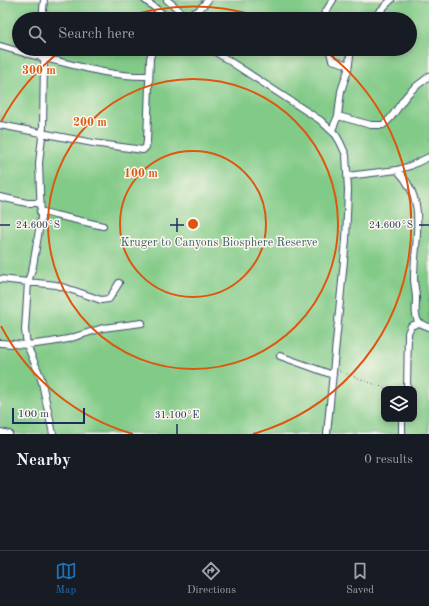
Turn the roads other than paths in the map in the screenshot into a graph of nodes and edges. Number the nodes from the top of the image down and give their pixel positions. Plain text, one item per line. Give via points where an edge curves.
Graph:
1 (44, 0) edge
2 (145, 0) edge
3 (167, 0) edge
4 (208, 0) edge
5 (333, 0) edge
6 (390, 0) edge
7 (43, 12) edge
8 (161, 12) edge
9 (180, 12) edge
10 (196, 12) edge
11 (326, 12) edge
12 (379, 12) edge
13 (0, 46) edge
14 (12, 49) edge
15 (37, 56) edge
16 (150, 56) edge
17 (222, 56) edge
18 (331, 56) edge
19 (350, 56) edge
20 (44, 58) junction
21 (349, 65) junction
22 (149, 76) junction
23 (429, 76) edge
24 (338, 116) junction
25 (0, 124) edge
26 (332, 130) junction
27 (42, 134) junction
28 (429, 157) edge
29 (397, 170) junction
30 (347, 176) junction
31 (0, 197) edge
32 (40, 202) junction
33 (40, 211) junction
34 (103, 226) dead end
35 (0, 279) edge
36 (28, 282) junction
37 (119, 283) dead end
38 (142, 323) dead end
39 (419, 323) junction
40 (429, 327) edge
41 (0, 343) edge
42 (26, 345) junction
43 (280, 356) dead end
44 (333, 372) junction
45 (407, 386) edge
46 (402, 422) edge
47 (0, 432) edge
48 (9, 434) edge
49 (53, 434) edge
50 (328, 434) edge
51 (402, 434) edge

1 - 7 street
2 - 8 street
3 - 9 street
4 - 10 street
5 - 11 street
6 - 12 street
13 - 14 street
15 - 20 street
16 - 22 street
17 - 26 street via 308,111
18 - 21 street via 332,60
19 - 21 street
20 - 22 street via 110,74
20 - 27 street
21 - 24 street via 340,91
22 - 27 street via 147,141 144,149 100,145
23 - 24 street via 410,92 394,115 383,125 371,125
24 - 26 street
25 - 27 street
26 - 30 street via 346,155
27 - 32 street via 39,154
28 - 29 street
29 - 30 street
29 - 39 street via 411,188 417,204 414,277 415,314
30 - 44 street via 346,240
31 - 32 street via 26,203
32 - 33 street
33 - 34 street
33 - 36 street via 38,240
35 - 36 street
36 - 37 street via 64,287 101,300 109,298
36 - 42 street
38 - 42 street via 103,328 68,339
39 - 40 street
39 - 45 street via 411,326 408,333
41 - 42 street
42 - 49 street via 41,378
43 - 44 street
44 - 50 street
46 - 51 street
47 - 48 street

